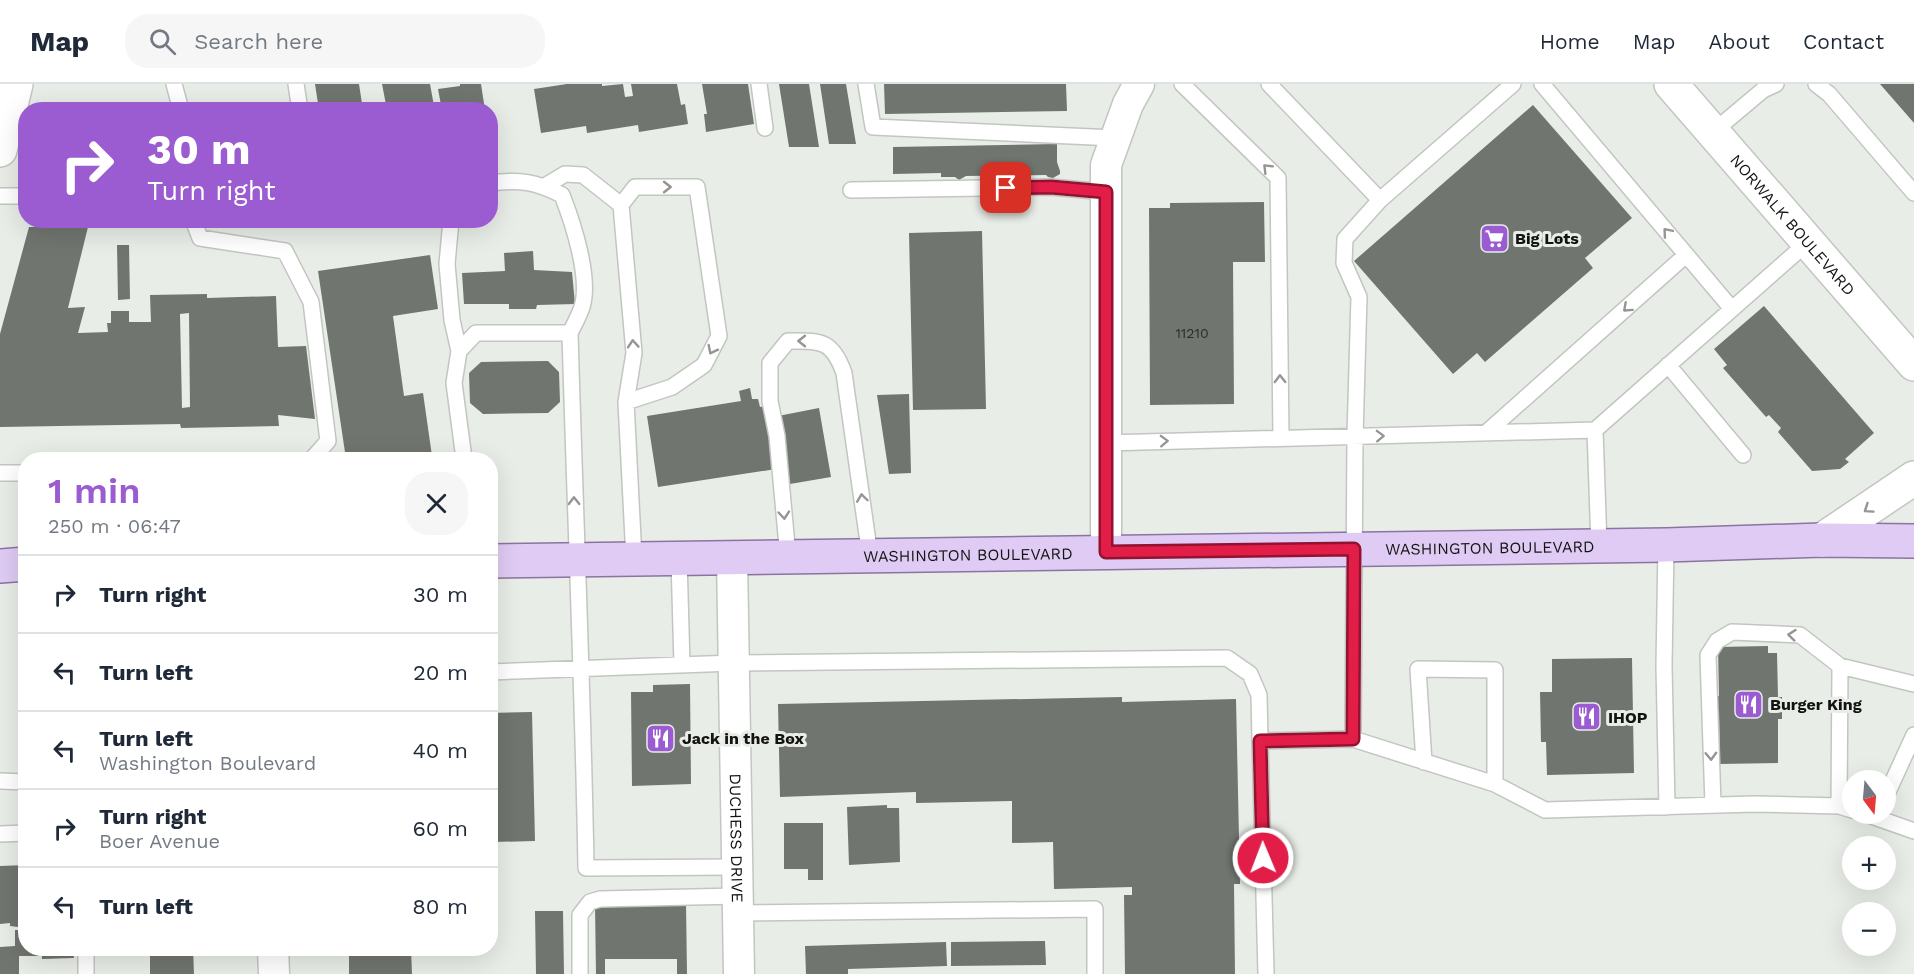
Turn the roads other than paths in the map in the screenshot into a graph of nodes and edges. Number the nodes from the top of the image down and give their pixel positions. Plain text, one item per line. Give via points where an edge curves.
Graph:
1 (16, 84) edge
2 (174, 84) edge
3 (296, 84) edge
4 (759, 84) edge
5 (866, 84) edge
6 (1139, 84) edge
7 (1182, 84) edge
8 (1269, 84) edge
9 (1513, 84) edge
10 (1542, 84) edge
11 (1671, 84) edge
12 (1776, 84) edge
13 (1816, 84) edge
14 (179, 102) edge
15 (299, 102) edge
16 (765, 128) dead end
17 (1713, 132) junction
18 (1116, 138) junction
19 (0, 150) edge
20 (498, 183) edge
21 (545, 186) junction
22 (851, 190) dead end
23 (1106, 192) junction
24 (1914, 193) edge
25 (0, 196) edge
26 (18, 196) edge
27 (1380, 200) junction
28 (621, 205) junction
29 (196, 228) edge
30 (450, 228) edge
31 (1808, 242) junction
32 (1686, 255) junction
33 (1732, 309) junction
34 (570, 333) junction
35 (459, 351) junction
36 (1914, 364) edge
37 (1668, 365) junction
38 (626, 402) junction
39 (1595, 430) junction
40 (1487, 432) junction
41 (1355, 436) junction
42 (1281, 438) junction
43 (1106, 443) junction
44 (318, 452) edge
45 (463, 452) edge
46 (1743, 455) dead end
47 (0, 473) edge
48 (18, 473) edge
49 (1914, 478) edge
50 (1822, 540) junction
51 (1914, 541) edge
52 (1666, 545) junction
53 (1599, 546) junction
54 (1354, 549) junction
55 (1106, 552) junction
56 (870, 556) junction
57 (788, 557) junction
58 (732, 558) junction
59 (634, 559) junction
60 (678, 559) junction
61 (576, 560) junction
62 (498, 561) edge
63 (18, 565) edge
64 (0, 566) edge
65 (734, 663) junction
66 (682, 665) junction
67 (1840, 666) junction
68 (582, 669) junction
69 (498, 672) edge
70 (1914, 684) edge
71 (1914, 735) edge
72 (1353, 739) junction
73 (1260, 741) junction
74 (1424, 762) junction
75 (1844, 770) edge
76 (1896, 774) edge
77 (0, 781) edge
78 (18, 782) edge
79 (1495, 784) junction
80 (1713, 805) junction
81 (1667, 807) junction
82 (1842, 808) edge
83 (1896, 822) edge
84 (1913, 828) edge
85 (18, 833) edge
86 (0, 834) edge
87 (737, 867) junction
88 (738, 904) junction
89 (86, 956) edge
90 (273, 956) edge
91 (86, 974) edge
92 (274, 974) edge
93 (580, 974) edge
94 (739, 974) edge
95 (1095, 974) edge
96 (1266, 974) edge

1 - 19 main road
2 - 14 lane
3 - 15 lane
4 - 16 lane
5 - 18 lane via 873,127
6 - 18 street
42 -> 7 lane via 1278,178
8 - 27 lane
9 - 27 lane
32 -> 10 lane
11 - 17 main road, NORWALK BOULEVARD
12 - 17 lane
13 - 24 lane
17 - 31 main road, NORWALK BOULEVARD
18 - 23 street via 1106,165
20 - 21 lane
21 - 28 lane via 565,174 583,175
21 - 34 lane via 562,195 574,225 585,287 582,307
22 - 23 lane via 1051,187
23 - 43 street
25 - 26 lane
27 - 41 lane via 1345,239 1344,262 1359,297
38 -> 28 lane via 634,353
28 -> 38 lane via 635,187 697,187 719,336 704,365 672,387
29 - 44 lane via 200,238 285,251 311,302 328,441
30 - 35 lane via 447,264
31 - 33 lane
31 - 36 main road, NORWALK BOULEVARD
32 - 33 lane
32 -> 40 lane
33 - 37 lane
34 - 35 lane via 476,333
61 -> 34 lane
35 - 45 lane via 454,383
37 - 39 lane
37 - 46 lane
38 - 59 lane
39 - 40 lane
39 - 53 lane
41 -> 40 lane
41 - 42 lane
41 - 54 lane
43 -> 42 lane
43 - 55 street
47 - 48 lane
49 -> 50 main road
50 - 51 main road, WASHINGTON BOULEVARD
50 - 52 main road, WASHINGTON BOULEVARD
52 - 53 main road, WASHINGTON BOULEVARD
52 - 81 lane
53 - 54 main road, WASHINGTON BOULEVARD
54 - 55 main road, WASHINGTON BOULEVARD
54 - 72 lane
55 - 56 main road, WASHINGTON BOULEVARD
56 - 57 main road, WASHINGTON BOULEVARD
56 -> 57 lane via 844,373 837,355 819,341 788,341 771,363 770,401
57 - 58 main road, WASHINGTON BOULEVARD
58 - 60 main road, WASHINGTON BOULEVARD
58 - 65 street, DUCHESS DRIVE
59 - 60 main road, WASHINGTON BOULEVARD
59 - 61 main road, WASHINGTON BOULEVARD
60 - 66 lane
61 - 62 main road, WASHINGTON BOULEVARD
61 - 68 lane
63 - 64 main road
65 - 66 lane
65 - 73 lane via 1227,657 1250,674 1260,695
65 - 87 street, DUCHESS DRIVE
66 - 68 lane
67 - 70 lane
67 - 75 lane
67 -> 80 lane via 1800,635 1732,632 1718,641 1708,655
68 - 69 lane
68 - 87 lane via 586,868
71 - 76 lane
72 - 73 lane
72 - 74 lane
73 - 96 lane
74 - 79 lane
74 - 79 lane via 1418,669 1495,670
77 - 78 lane
79 - 81 lane via 1545,810
80 - 81 lane
80 - 82 lane
83 - 84 lane
85 - 86 lane
87 - 88 street, DUCHESS DRIVE
88 - 93 lane via 600,899 590,902 580,915
88 - 94 street, DUCHESS DRIVE
88 - 95 lane via 1095,909
89 - 91 lane
90 - 92 street

